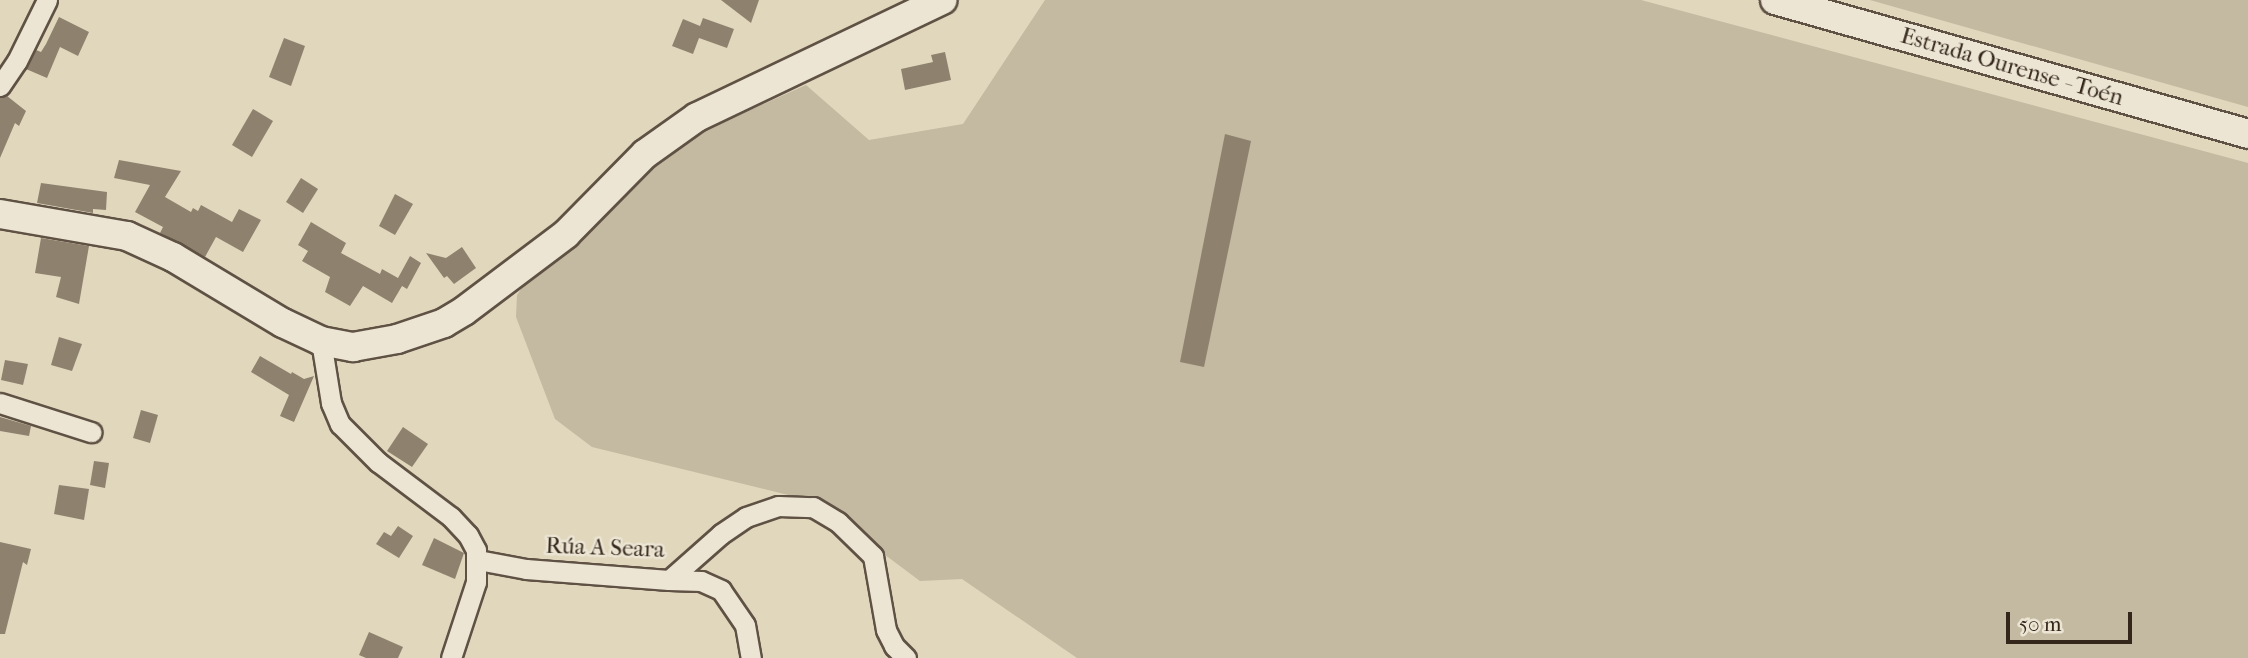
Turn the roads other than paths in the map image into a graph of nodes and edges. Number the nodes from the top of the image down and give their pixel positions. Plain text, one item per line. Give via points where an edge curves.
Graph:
1 (47, 0) edge
2 (942, 0) edge
3 (1775, 0) edge
4 (0, 86) edge
5 (2248, 134) edge
6 (0, 215) edge
7 (321, 341) junction
8 (0, 403) edge
9 (91, 432) dead end
10 (478, 560) junction
11 (669, 580) junction
12 (451, 658) edge
13 (751, 658) edge
14 (906, 658) edge

1 - 4 street via 18,61
2 - 7 street via 697,117 645,154 566,234 444,324 370,345
3 - 5 street, Estrada Ourense - Toén
6 - 7 street via 128,236
7 - 10 street via 331,403 340,424 378,462 464,529
8 - 9 street
10 - 11 street, Rúa A Seara via 526,569
10 - 12 street via 476,582
11 - 13 street via 701,581 721,590 745,625
11 - 14 street, Rúa A Seara via 746,517 778,506 813,507 838,522 873,556 887,630

